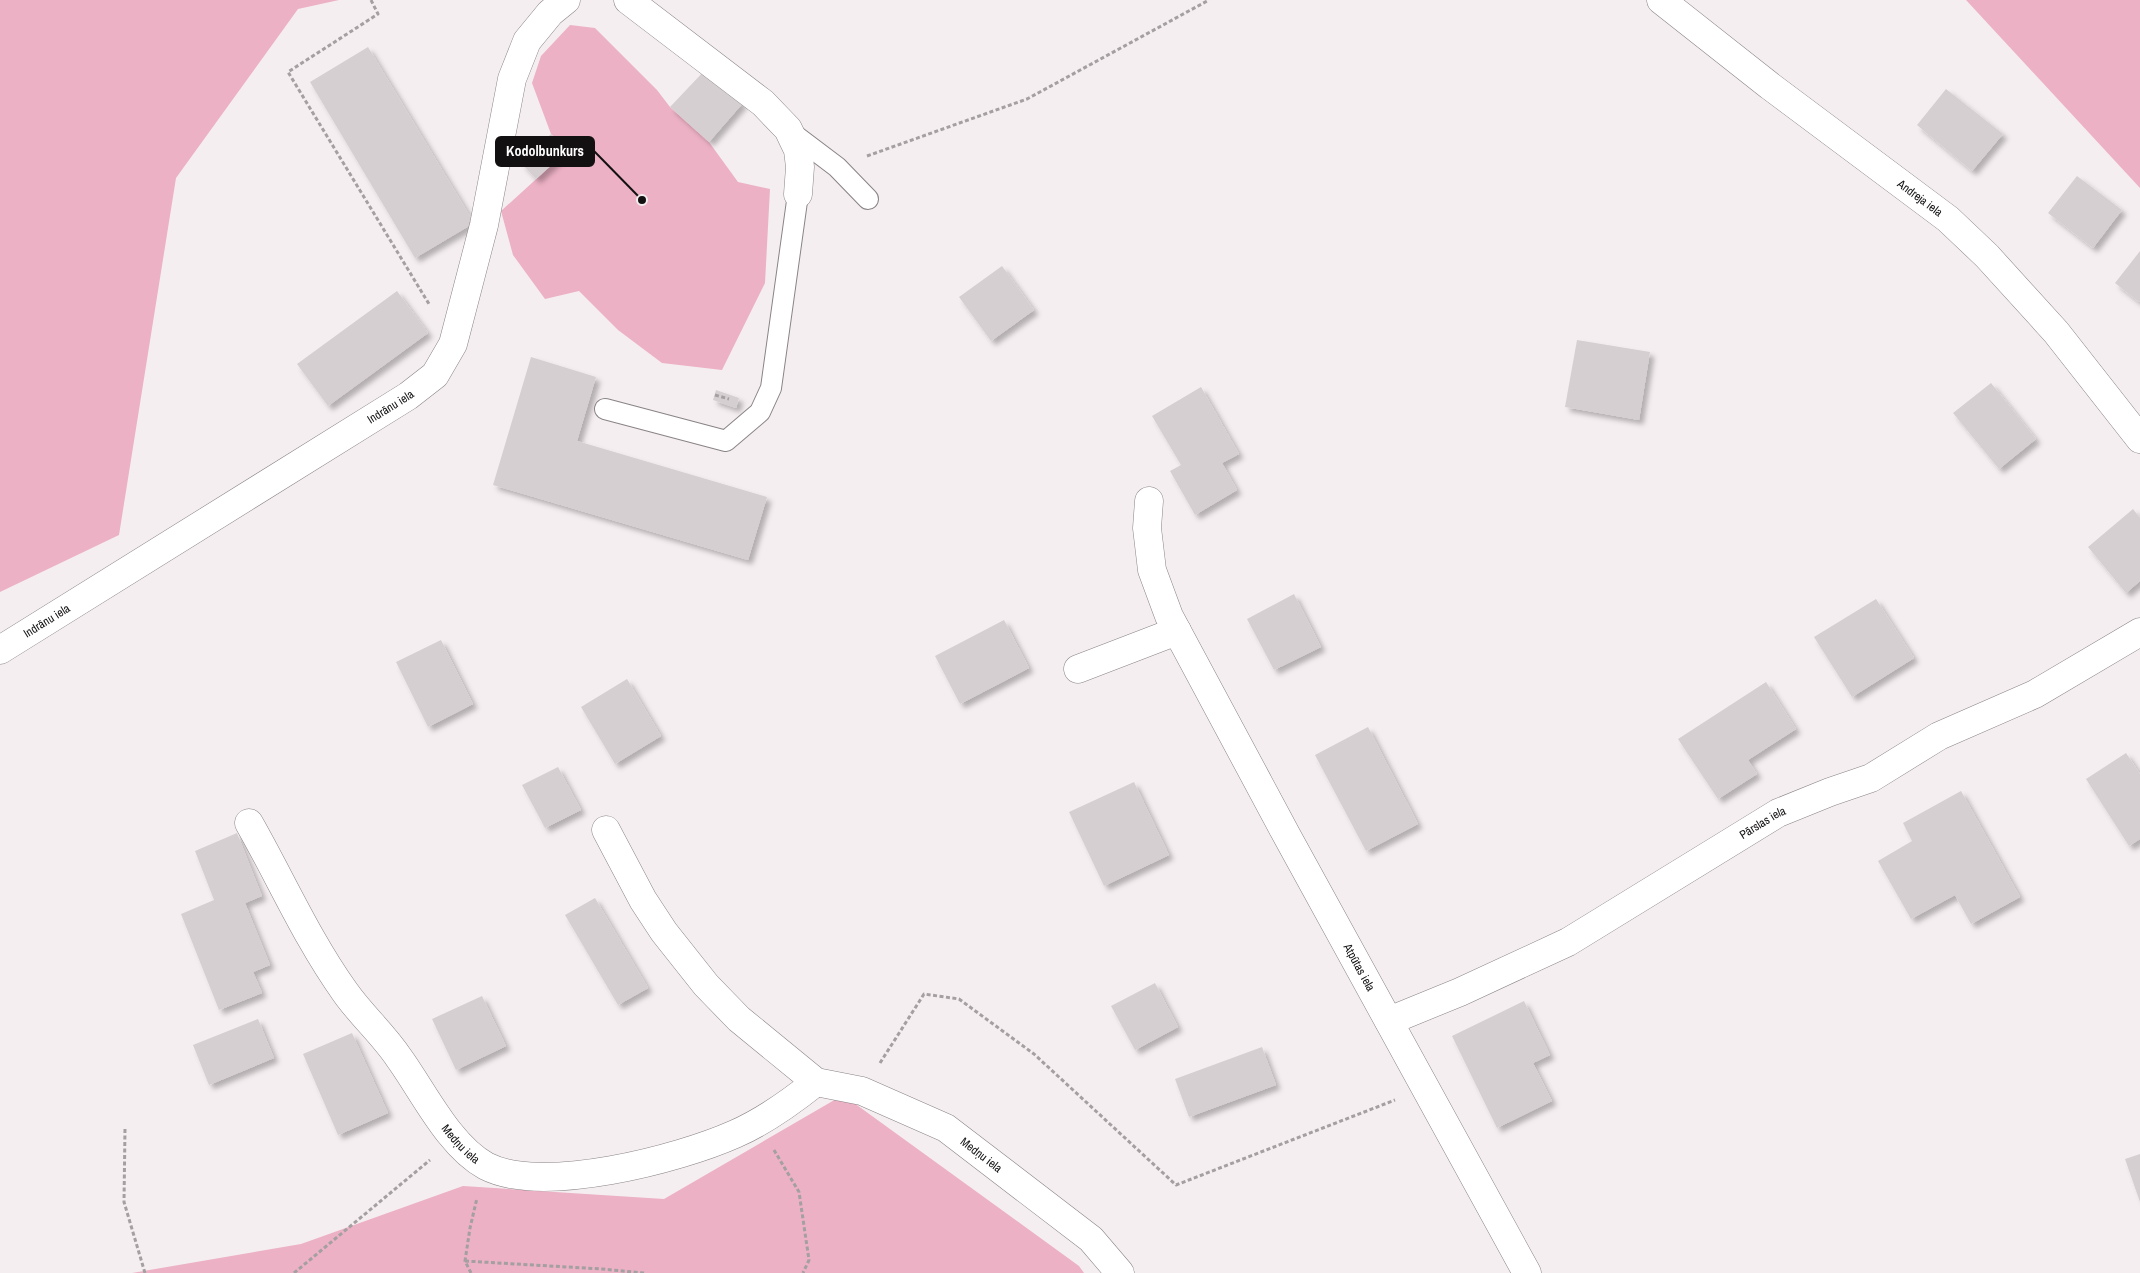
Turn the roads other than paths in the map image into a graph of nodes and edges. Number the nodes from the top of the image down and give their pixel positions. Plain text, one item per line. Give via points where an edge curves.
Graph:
1 (566, 0) edge
2 (628, 0) edge
3 (1661, 0) edge
4 (788, 129) junction
5 (798, 194) joint
6 (868, 198) dead end
7 (605, 409) dead end
8 (2140, 439) edge
9 (1149, 501) dead end
10 (1177, 631) junction
11 (2140, 632) edge
12 (0, 650) edge
13 (1078, 668) dead end
14 (249, 823) dead end
15 (606, 830) dead end
16 (1389, 1021) junction
17 (816, 1082) junction
18 (1120, 1273) edge
19 (1527, 1273) edge

1 - 12 street, Indrānu iela via 550,13 528,41 512,79 484,225 454,344 435,375 408,396
2 - 4 street via 763,103
3 - 8 street, Andreja iela via 1954,226 1987,256 2056,332
4 - 5 street via 798,150
4 - 6 lane via 837,167
5 - 7 lane via 771,388 760,412 726,441
9 - 10 street, Atpūtas iela via 1147,528 1152,570
10 - 13 street
10 - 16 street, Atpūtas iela
11 - 16 street, Pārslas iela via 2035,694 1938,736 1870,778 1778,813 1568,942 1443,1000
14 - 17 street, Medņu iela via 345,992 398,1056 454,1140 485,1166 516,1176 566,1176 619,1168 736,1134 781,1109
15 - 17 street, Medņu iela via 643,900 706,985 739,1019
16 - 19 street, Atpūtas iela
17 - 18 street, Medņu iela via 862,1091 946,1128 1091,1239

